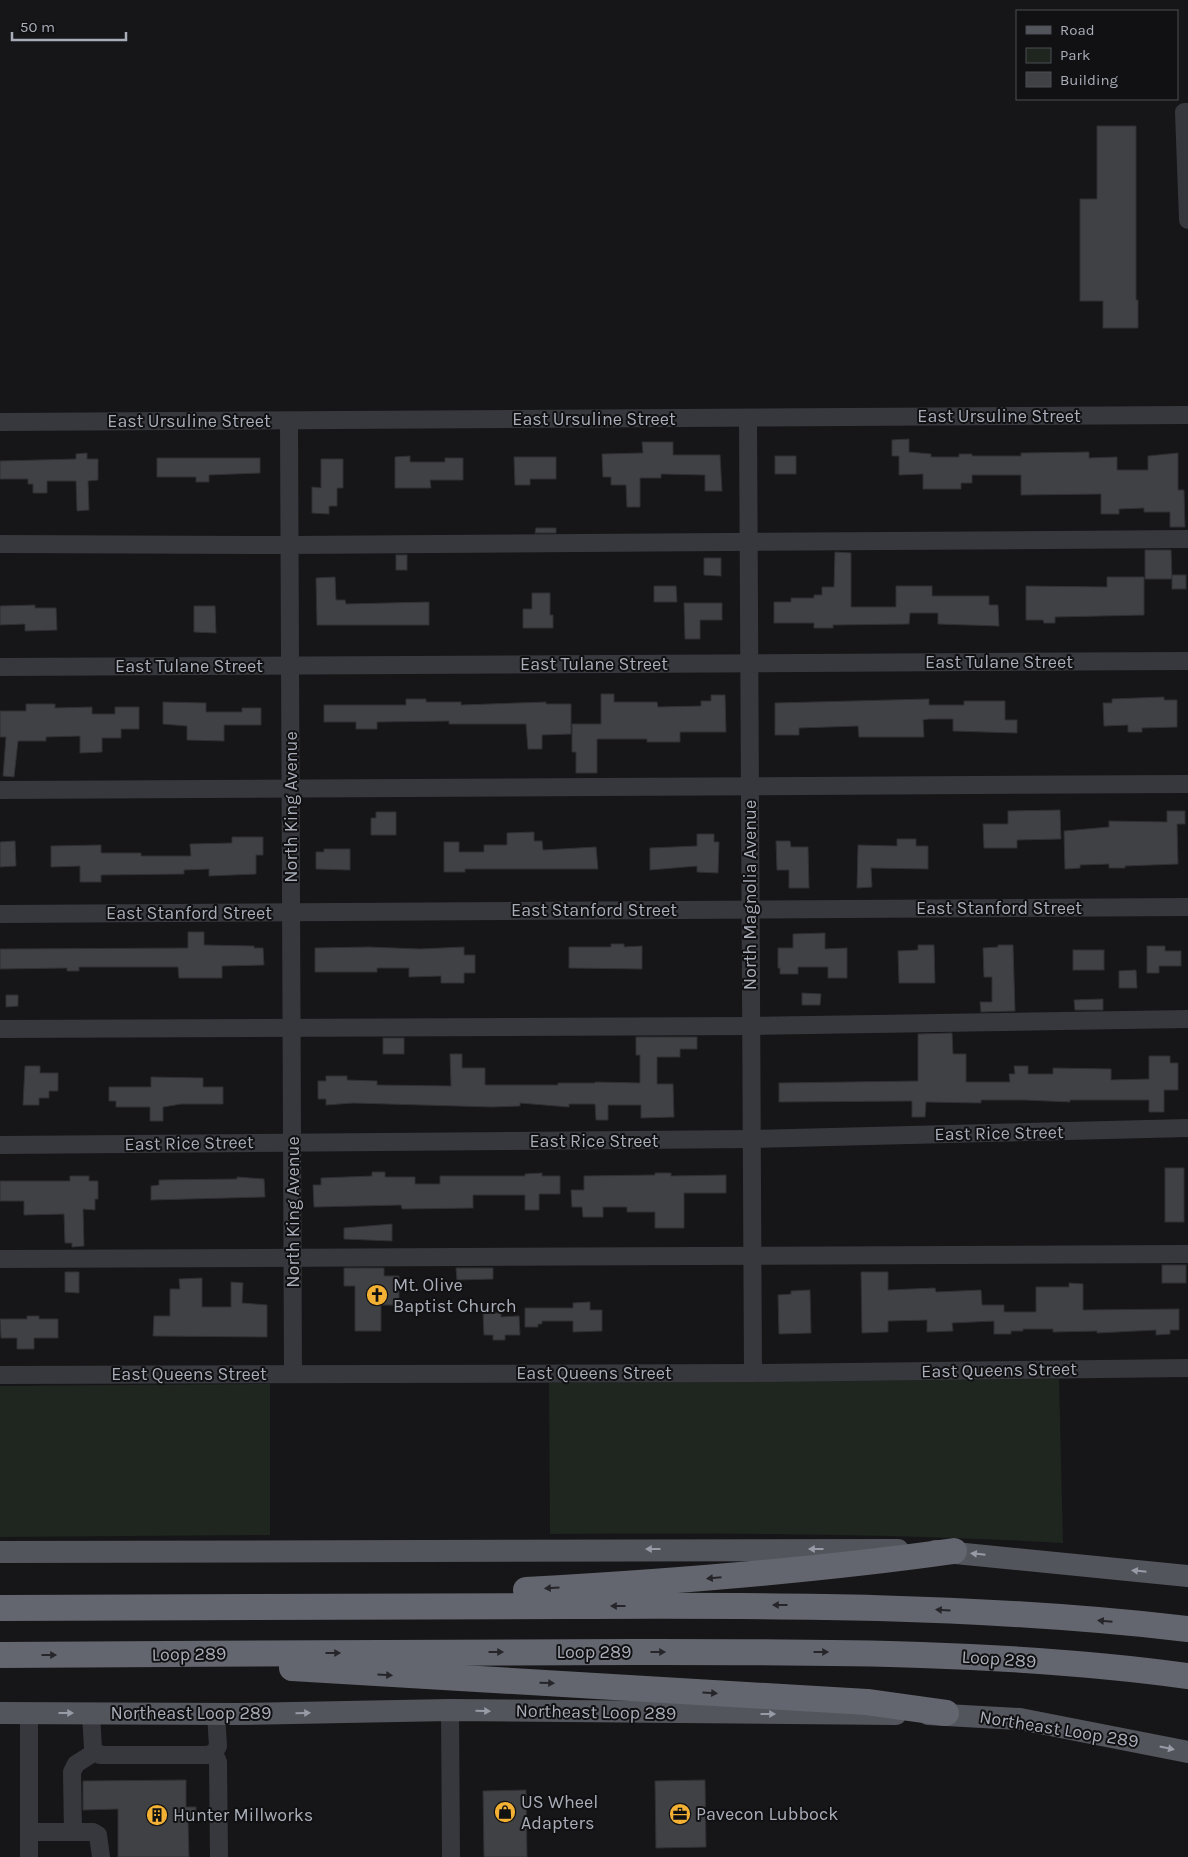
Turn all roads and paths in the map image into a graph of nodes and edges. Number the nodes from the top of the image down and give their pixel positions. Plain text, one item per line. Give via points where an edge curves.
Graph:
1 (1188, 112) edge
2 (1188, 220) edge
3 (1188, 415) edge
4 (748, 418) junction
5 (289, 421) junction
6 (0, 422) edge
7 (1188, 539) edge
8 (749, 541) junction
9 (0, 544) edge
10 (290, 545) junction
11 (1188, 661) edge
12 (750, 663) junction
13 (290, 666) junction
14 (0, 667) edge
15 (750, 784) junction
16 (1188, 784) edge
17 (0, 790) edge
18 (291, 790) junction
19 (1188, 907) edge
20 (750, 909) junction
21 (292, 912) junction
22 (0, 914) edge
23 (1188, 1020) edge
24 (751, 1026) junction
25 (292, 1028) junction
26 (0, 1029) edge
27 (1188, 1128) edge
28 (752, 1140) junction
29 (293, 1142) junction
30 (0, 1145) edge
31 (1188, 1254) edge
32 (752, 1256) junction
33 (293, 1258) junction
34 (0, 1259) edge
35 (1188, 1368) edge
36 (753, 1373) junction
37 (294, 1374) junction
38 (0, 1375) edge
39 (954, 1551) junction
40 (0, 1552) edge
41 (1188, 1576) edge
42 (0, 1608) edge
43 (109, 1608) junction
44 (1188, 1629) edge
45 (0, 1655) edge
46 (127, 1655) junction
47 (1188, 1676) edge
48 (450, 1710) junction
49 (0, 1713) edge
50 (30, 1713) junction
51 (91, 1713) junction
52 (946, 1713) junction
53 (216, 1714) junction
54 (95, 1752) junction
55 (1188, 1752) edge
56 (214, 1753) junction
57 (29, 1832) junction
58 (73, 1832) junction
59 (29, 1857) edge
60 (100, 1857) edge
61 (219, 1857) edge
62 (451, 1857) edge

1 - 2 street via 1184,112
3 - 4 street, East Ursuline Street
4 - 5 street, East Ursuline Street
4 - 8 street, North Magnolia Avenue
5 - 6 street, East Ursuline Street
5 - 10 street, North King Avenue
7 - 8 street
8 - 10 street
8 - 12 street, North Magnolia Avenue
9 - 10 street
10 - 13 street, North King Avenue
11 - 12 street, East Tulane Street
12 - 13 street, East Tulane Street
12 - 15 street, North Magnolia Avenue
13 - 14 street, East Tulane Street
13 - 18 street, North King Avenue
15 - 16 street
15 - 18 street
15 - 20 street, North Magnolia Avenue
17 - 18 street
18 - 21 street, North King Avenue
19 - 20 street, East Stanford Street
20 - 21 street, East Stanford Street
20 - 24 street, North Magnolia Avenue
21 - 22 street, East Stanford Street
21 - 25 street, North King Avenue
23 - 24 street
24 - 25 street
24 - 28 street, North Magnolia Avenue
25 - 26 street
25 - 29 street, North King Avenue
27 - 28 street, East Rice Street
28 - 29 street, East Rice Street
28 - 32 street, North Magnolia Avenue
29 - 30 street, East Rice Street
29 - 33 street, North King Avenue
31 - 32 street
32 - 33 street
32 - 36 street, North Magnolia Avenue
33 - 34 street
33 - 37 street, North King Avenue
35 - 36 street, East Queens Street
36 - 37 street, East Queens Street
37 - 38 street, East Queens Street
39 -> 40 main road via 861,1548
41 -> 39 main road
39 -> 43 highway via 701,1580 486,1592 311,1595
42 - 43 highway
44 -> 43 highway via 1061,1617 795,1605
45 -> 46 highway, Loop 289
46 -> 47 highway, Loop 289 via 876,1653 1038,1662
46 -> 52 highway via 338,1672 867,1702
48 -> 52 main road, Northeast Loop 289 via 850,1715
53 -> 48 main road, Northeast Loop 289
48 - 62 street
49 - 50 main road, Northeast Loop 289
50 -> 51 main road, Northeast Loop 289
50 - 57 street
51 - 53 main road, Northeast Loop 289
51 - 54 street via 92,1748
52 -> 55 main road, Northeast Loop 289 via 1020,1719
53 - 56 street via 218,1746
54 - 56 street via 100,1755
54 - 58 street via 76,1764 72,1772
56 - 61 street via 218,1762
57 - 58 street
57 - 59 street
58 - 60 street via 98,1835

